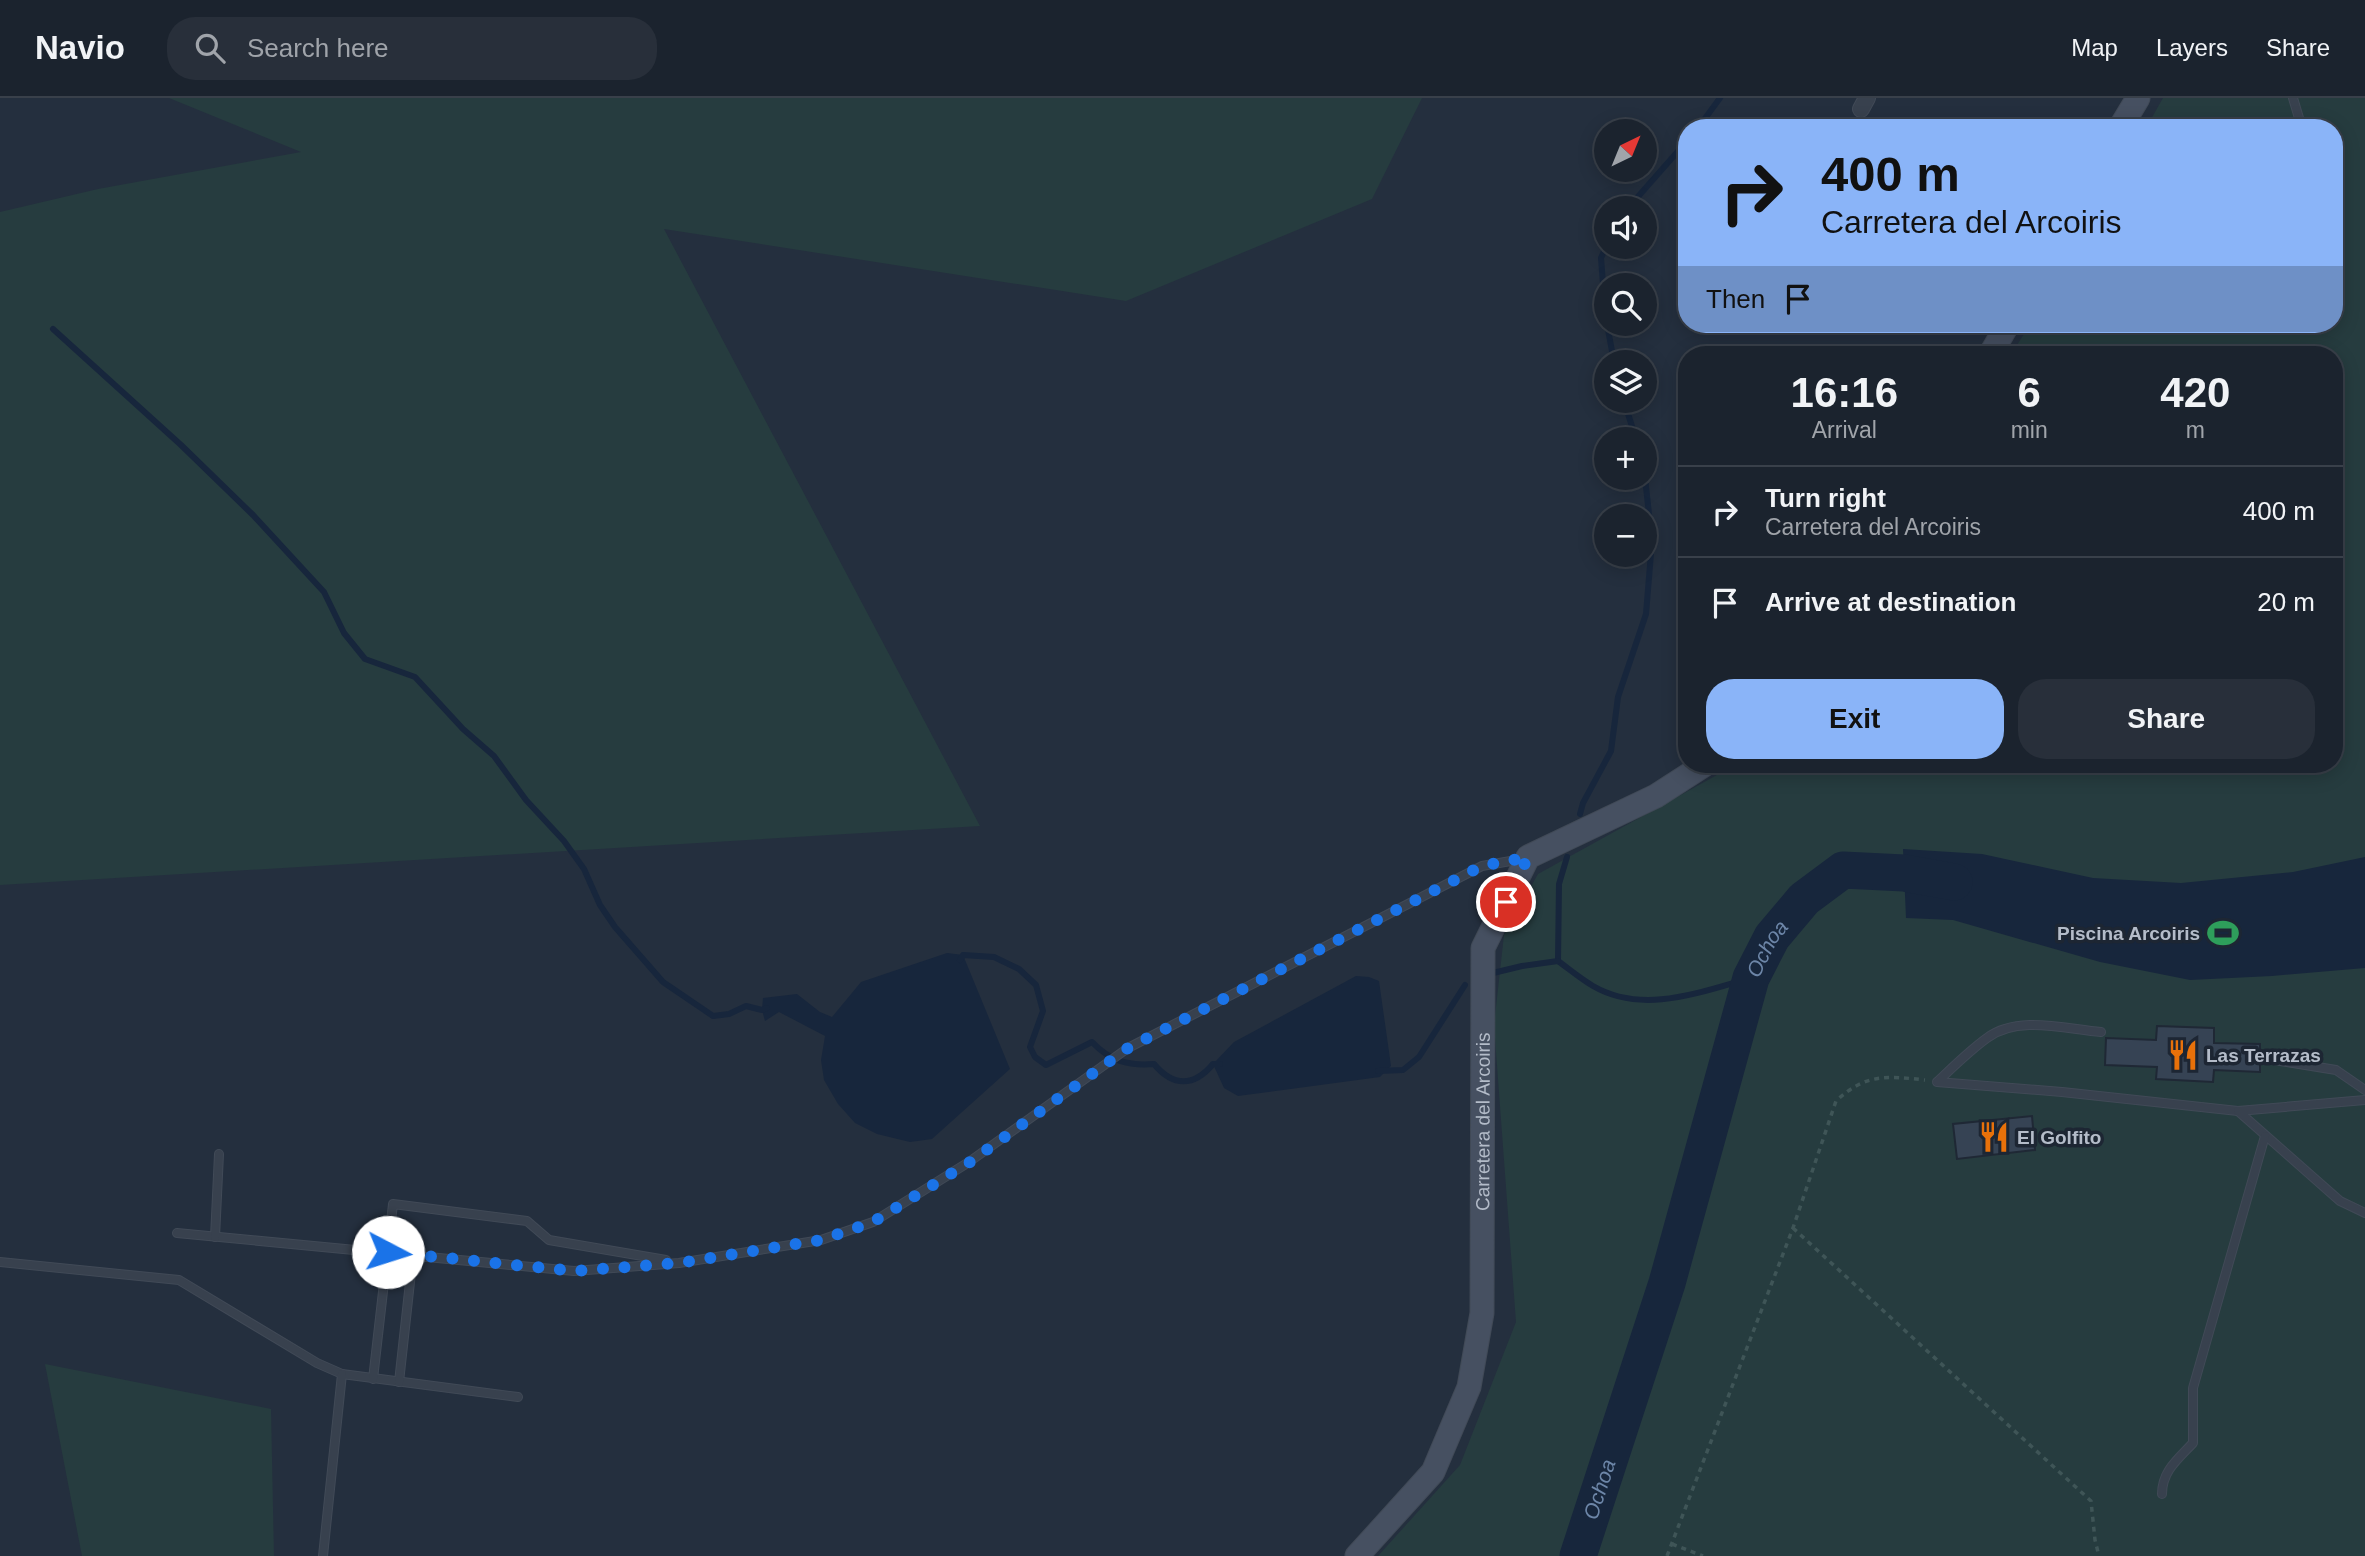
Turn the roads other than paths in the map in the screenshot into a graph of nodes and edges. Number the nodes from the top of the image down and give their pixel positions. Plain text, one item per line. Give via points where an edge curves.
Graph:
1 (2138, 98) edge
2 (2293, 98) edge
3 (2125, 119) edge
4 (2299, 119) edge
5 (1692, 773) edge
6 (1528, 857) junction
7 (2101, 1032) dead end
8 (2274, 1059) dead end
9 (2365, 1090) edge
10 (2365, 1100) edge
11 (2238, 1111) junction
12 (2266, 1136) junction
13 (219, 1154) dead end
14 (2365, 1213) edge
15 (177, 1233) dead end
16 (215, 1237) junction
17 (388, 1252) junction
18 (413, 1255) junction
19 (0, 1262) edge
20 (679, 1263) junction
21 (342, 1374) junction
22 (373, 1379) junction
23 (399, 1382) junction
24 (518, 1397) dead end
25 (2162, 1494) dead end
26 (323, 1556) edge
27 (1357, 1556) edge

1 - 3 street
2 - 4 lane
5 - 6 street via 1656,796
6 - 20 lane via 1482,866 1125,1050 970,1162 873,1222 821,1240
6 - 27 street, Carretera del Arcoiris via 1483,947 1482,1313 1469,1387 1433,1472
7 - 11 lane via 2009,1027 1989,1036 1937,1082
8 - 9 lane via 2336,1070
10 - 11 lane
11 - 12 lane
12 - 14 lane via 2340,1201
12 - 25 lane via 2193,1388 2193,1443 2167,1469
13 - 16 lane
15 - 16 lane
16 - 17 lane
17 - 18 lane
17 - 20 lane via 393,1203 527,1221 549,1240
17 - 22 lane
18 - 20 lane via 574,1271
18 - 23 lane
19 - 21 lane via 179,1280
21 - 22 lane
21 - 26 lane
22 - 23 lane
23 - 24 lane

